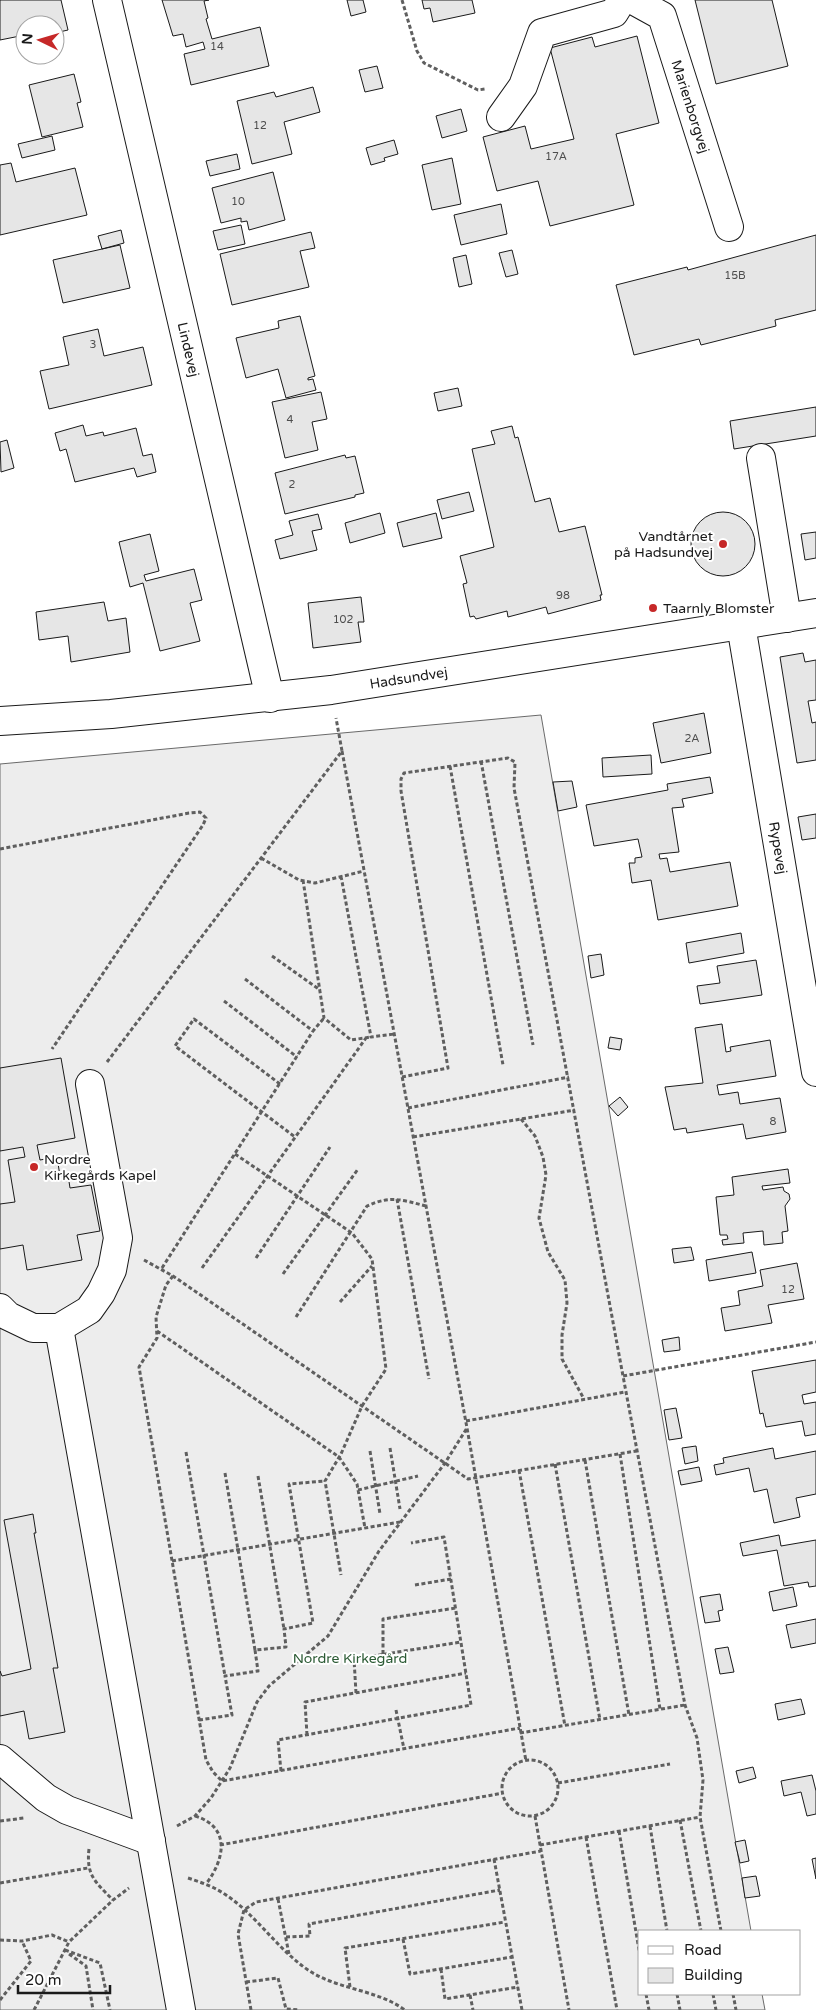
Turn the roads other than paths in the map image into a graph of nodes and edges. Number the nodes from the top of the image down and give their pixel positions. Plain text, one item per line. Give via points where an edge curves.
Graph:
1 (107, 0) edge
2 (622, 0) edge
3 (633, 0) edge
4 (501, 117) dead end
5 (729, 227) dead end
6 (761, 458) dead end
7 (816, 614) edge
8 (787, 618) junction
9 (741, 625) junction
10 (270, 698) junction
11 (0, 721) edge
12 (816, 1072) edge
13 (90, 1084) road end
14 (0, 1308) edge
15 (59, 1328) junction
16 (0, 1759) edge
17 (151, 1842) junction
18 (181, 2010) edge

1 - 10 street, Lindevej
2 - 4 street via 614,13 542,33 523,86
3 - 5 street, Marienborgvej via 662,16
6 - 8 street
7 - 8 street, Hadsundvej
8 - 9 street, Hadsundvej
9 - 10 street, Hadsundvej
9 - 12 street, Rypevej
10 - 11 street, Hadsundvej via 112,714
13 - 15 street via 118,1238 112,1270 97,1299 89,1310
14 - 15 street via 8,1316 33,1328
15 - 17 street
16 - 17 street via 46,1798 98,1823
17 - 18 street

